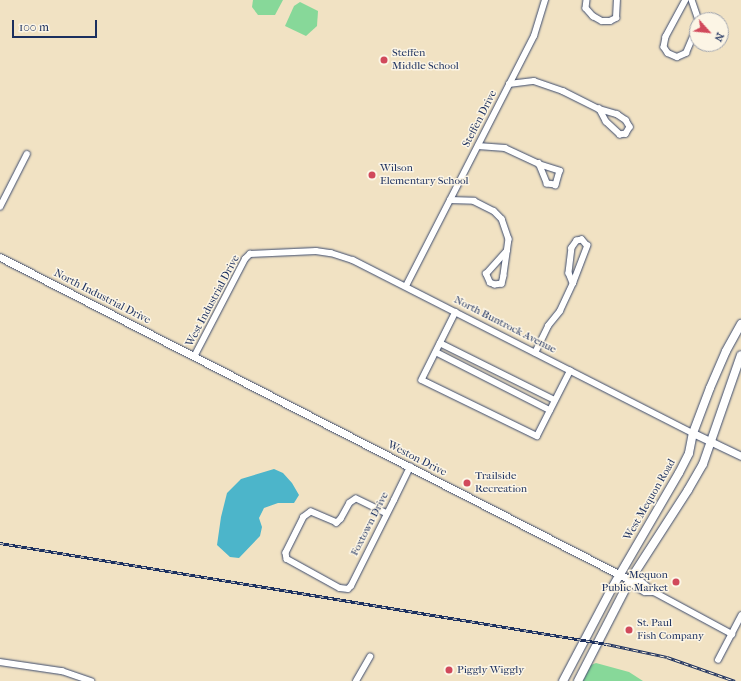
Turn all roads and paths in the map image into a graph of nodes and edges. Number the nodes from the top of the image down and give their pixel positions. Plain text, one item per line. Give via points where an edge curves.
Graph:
1 (545, 0) edge
2 (587, 0) edge
3 (617, 0) edge
4 (686, 0) edge
5 (692, 0) edge
6 (696, 12) edge
7 (689, 46) edge
8 (509, 84) junction
9 (599, 109) junction
10 (478, 146) junction
11 (27, 154) dead end
12 (539, 164) dead end
13 (450, 200) junction
14 (0, 207) edge
15 (507, 251) junction
16 (250, 254) joint
17 (0, 257) edge
18 (573, 283) junction
19 (406, 286) junction
20 (456, 312) junction
21 (741, 324) edge
22 (440, 344) junction
23 (436, 352) junction
24 (535, 353) junction
25 (741, 355) edge
26 (194, 357) junction
27 (570, 371) junction
28 (555, 400) junction
29 (550, 410) junction
30 (693, 433) junction
31 (712, 441) junction
32 (741, 456) edge
33 (410, 467) junction
34 (386, 514) junction
35 (619, 574) junction
36 (630, 580) junction
37 (741, 616) edge
38 (732, 634) junction
39 (370, 657) dead end
40 (718, 660) dead end
41 (0, 662) edge
42 (91, 681) edge
43 (356, 681) edge
44 (563, 681) edge
45 (578, 681) edge

1 - 8 street, Steffen Drive via 534,36
2 - 3 street via 586,8 602,21 616,18
4 - 7 street via 666,38 664,48 677,57 686,53
5 - 6 street
8 - 9 street via 534,81 563,90
8 - 10 street, Steffen Drive
9 - 9 street via 606,122 620,135 626,134 630,127 626,120 617,114
10 - 12 street via 505,148
10 - 13 street, Steffen Drive
11 - 14 street
13 - 15 street via 474,201 494,211 502,219 509,239
13 - 19 street, Steffen Drive
15 - 15 street via 486,274 490,283 502,284
16 - 19 street, North Buntrock Avenue via 316,251 331,253 353,260
16 - 26 street, West Industrial Drive via 245,259
17 - 26 street, North Industrial Drive
18 - 18 street via 587,246 582,240 577,241 572,248 570,273
18 - 24 street
19 - 20 street, North Buntrock Avenue
20 - 22 street
20 - 24 street, North Buntrock Avenue
21 - 30 main road, West Mequon Road via 721,361
22 - 23 street
22 - 28 street
23 - 29 street
23 - 29 street via 422,380 537,436
24 - 27 street, North Buntrock Avenue
25 - 31 main road
26 - 33 street, Weston Drive
27 - 28 street
27 - 30 street, North Buntrock Avenue
28 - 29 street
30 - 31 street, North Buntrock Avenue
30 - 35 main road, West Mequon Road via 689,453 677,477
31 - 32 street, North Buntrock Avenue
31 - 36 main road via 703,464 688,490
33 - 34 street, Foxtown Drive
33 - 35 street, Weston Drive
34 - 34 street, Foxtown Drive via 356,499 350,503 337,523 313,511 304,516 286,553 287,559 340,588 348,589
35 - 36 street, Weston Drive
35 - 44 main road, West Mequon Road
36 - 38 street via 645,592 654,592
36 - 45 main road
37 - 38 street
38 - 40 street
39 - 43 street
41 - 42 street via 62,671

